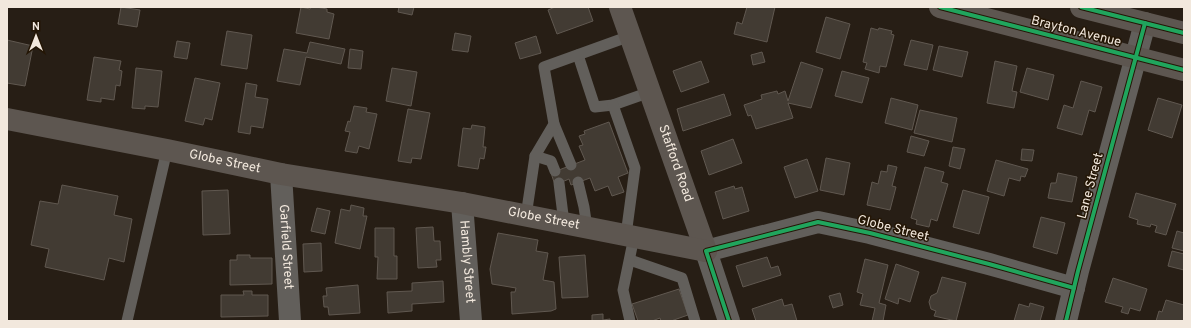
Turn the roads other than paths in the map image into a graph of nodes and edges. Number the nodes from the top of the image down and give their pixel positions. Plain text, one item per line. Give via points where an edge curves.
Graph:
1 (620, 7) edge
2 (940, 7) edge
3 (1081, 7) edge
4 (1145, 23) junction
5 (1184, 33) edge
6 (630, 36) junction
7 (578, 55) junction
8 (1136, 57) junction
9 (1184, 70) edge
10 (650, 92) junction
11 (613, 105) junction
12 (7, 119) edge
13 (554, 124) junction
14 (167, 150) junction
15 (535, 156) junction
16 (571, 165) dead end
17 (555, 172) dead end
18 (281, 174) junction
19 (578, 182) dead end
20 (559, 183) dead end
21 (462, 204) junction
22 (526, 216) junction
23 (564, 223) junction
24 (587, 228) junction
25 (630, 236) junction
26 (706, 251) junction
27 (630, 260) junction
28 (1074, 288) junction
29 (726, 319) edge
30 (127, 321) edge
31 (290, 321) edge
32 (471, 321) edge
33 (630, 321) edge
34 (695, 321) edge
35 (1066, 321) edge

1 - 6 main road, Stafford Road
2 - 8 main road, Brayton Avenue
3 - 4 main road, Brayton Avenue
4 - 5 main road, Brayton Avenue
4 - 8 street, Lane Street
6 - 7 lane
6 - 10 main road, Stafford Road
7 - 11 lane via 595,108
7 - 13 lane via 544,67
8 - 9 main road, Brayton Avenue
8 - 28 street, Lane Street
10 - 11 lane
10 - 26 main road, Stafford Road
11 - 25 lane via 635,168
12 - 14 main road, Globe Street
13 - 15 lane
13 - 16 lane
14 - 18 main road, Globe Street
14 - 30 lane
15 - 17 lane via 551,161
15 - 22 lane
18 - 21 main road, Globe Street
18 - 31 street, Garfield Street
19 - 24 lane
20 - 23 lane
21 - 22 main road, Globe Street
21 - 32 street, Hambly Street
22 - 23 main road, Globe Street
23 - 24 main road, Globe Street
24 - 25 main road, Globe Street
25 - 26 main road, Globe Street
25 - 27 lane
26 - 28 street, Globe Street via 818,222 870,233
26 - 29 street, Stafford Road
27 - 33 lane via 623,290
27 - 34 lane via 682,278
28 - 35 street, Lane Street

